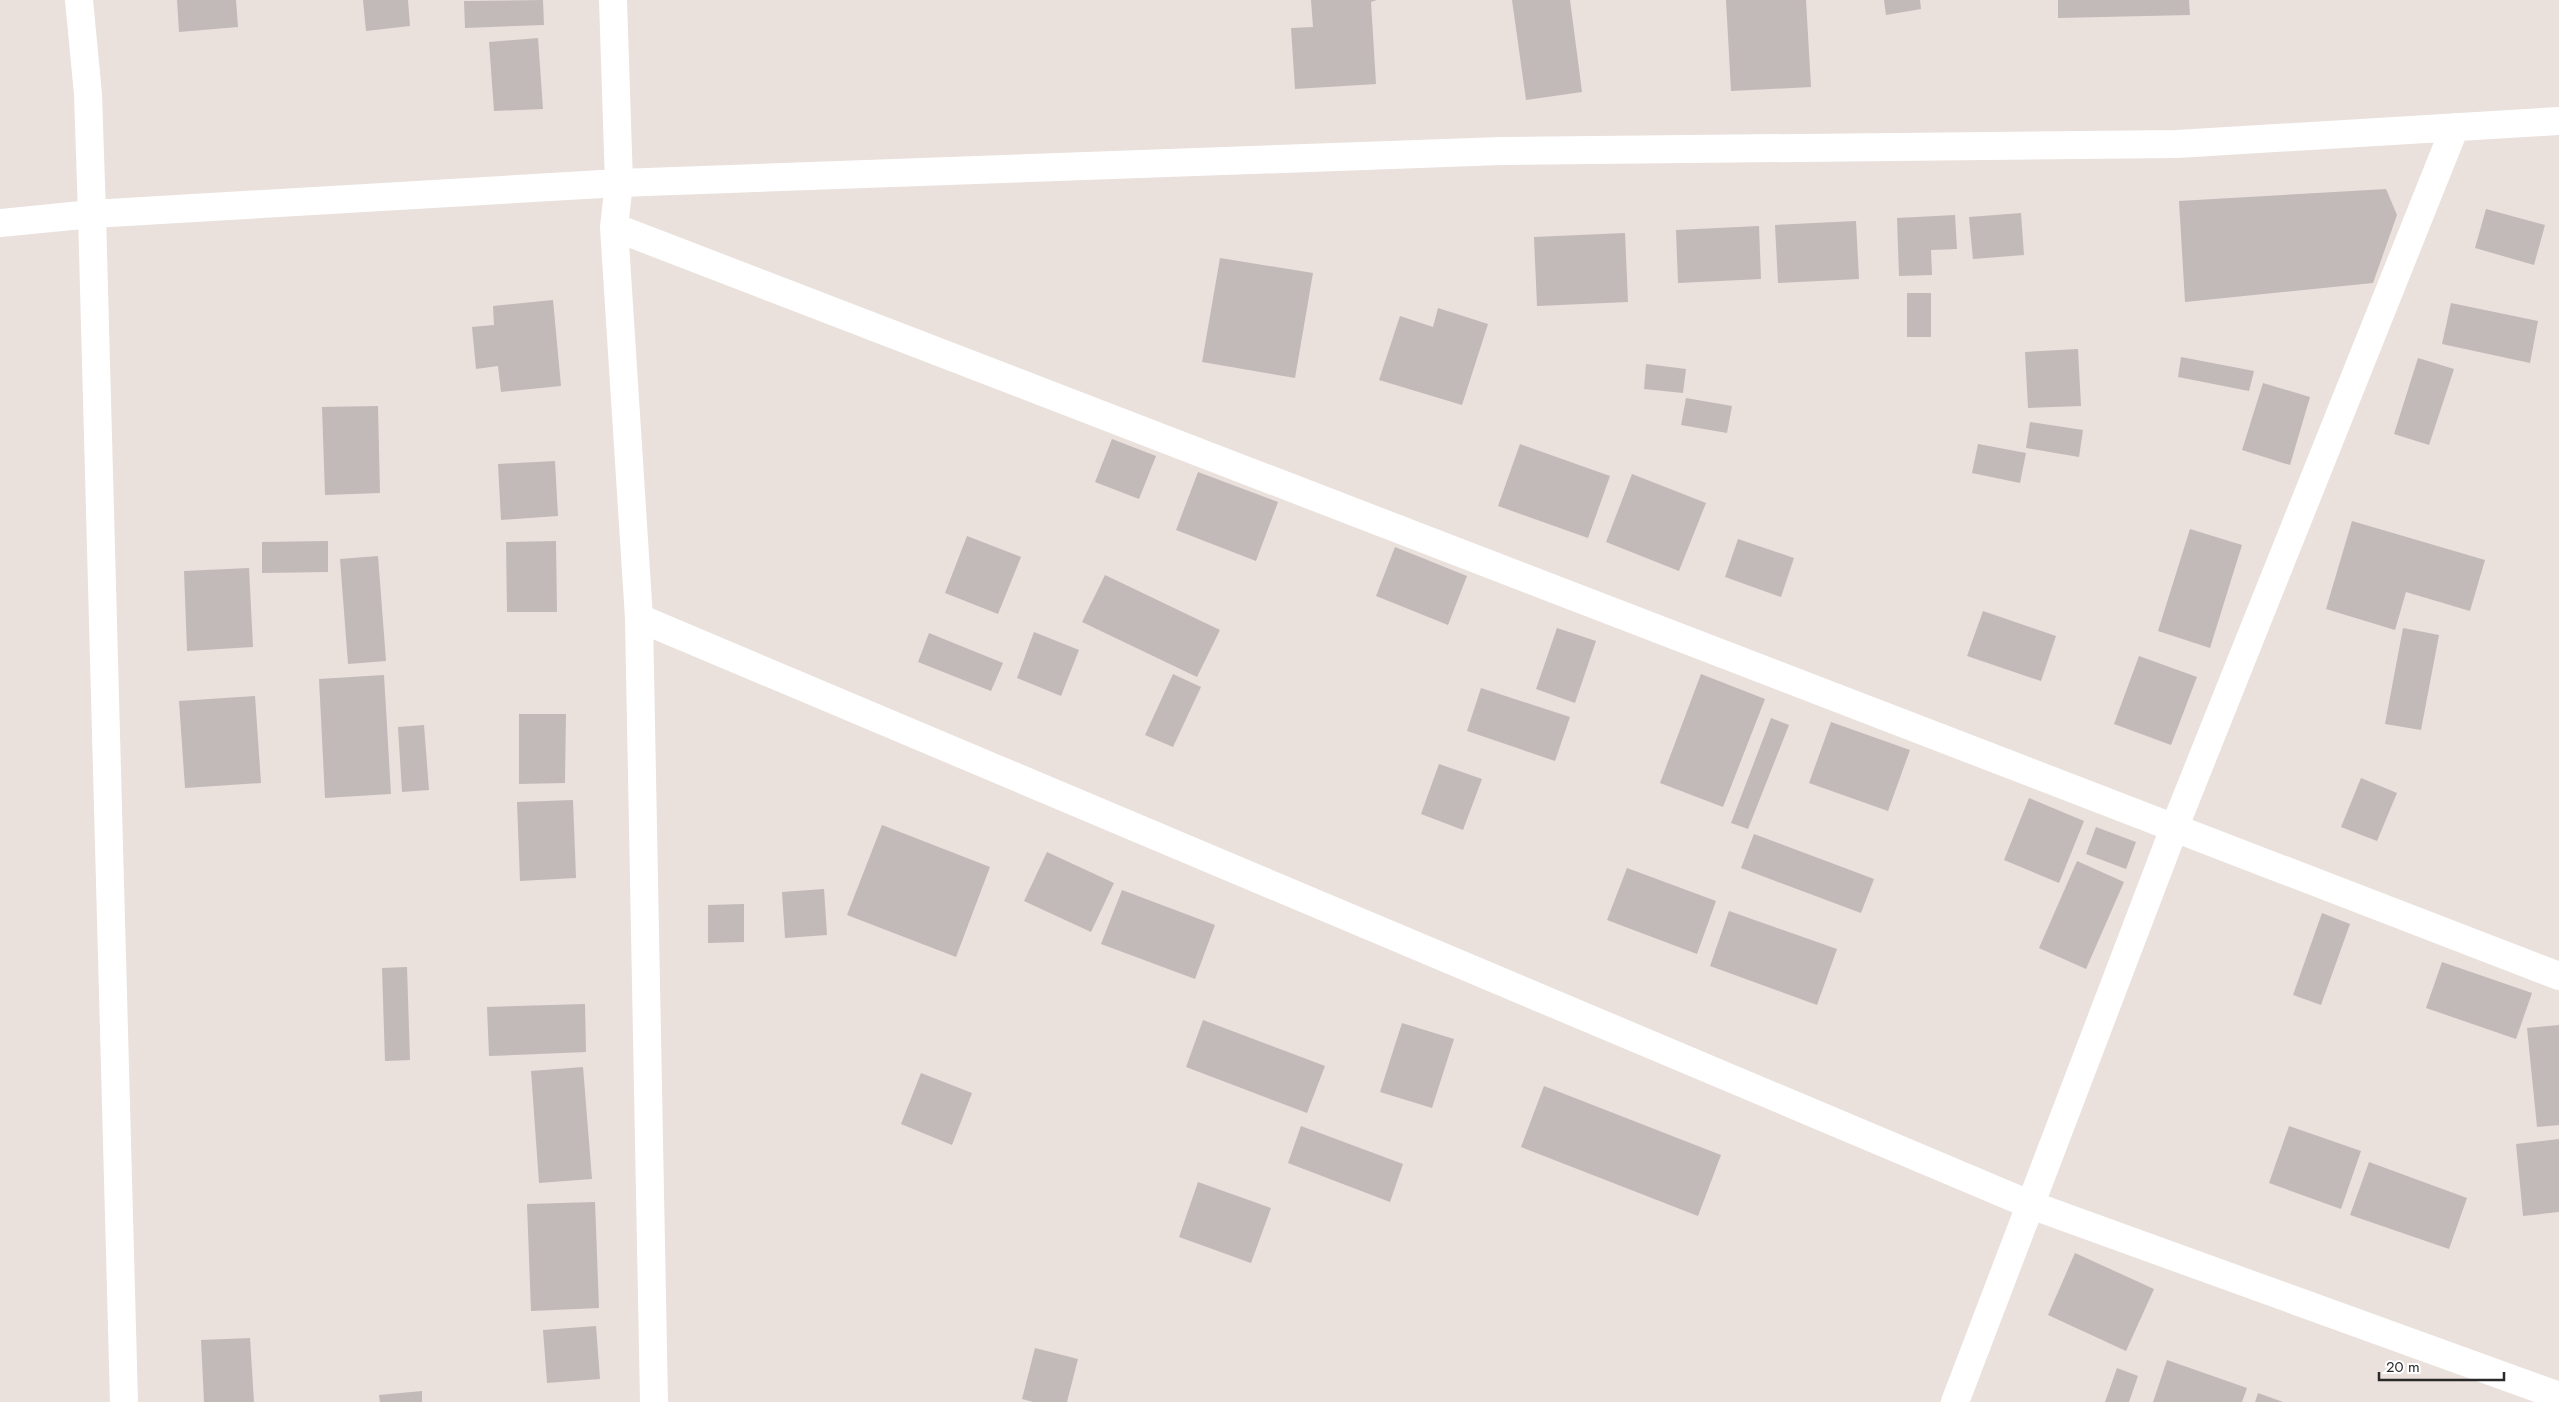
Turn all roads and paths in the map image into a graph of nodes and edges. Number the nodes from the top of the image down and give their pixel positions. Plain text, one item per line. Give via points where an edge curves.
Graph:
1 (79, 0) edge
2 (612, 0) edge
3 (2559, 121) edge
4 (2455, 127) junction
5 (619, 183) junction
6 (92, 214) junction
7 (0, 223) edge
8 (614, 227) junction
9 (640, 618) junction
10 (2175, 826) junction
11 (2559, 976) edge
12 (2032, 1205) junction
13 (2559, 1396) edge
14 (124, 1402) edge
15 (654, 1402) edge
16 (1955, 1402) edge

1 - 6 street via 88,94
2 - 5 street
3 - 4 street
4 - 5 street via 2177,144 1501,151
4 - 10 street
5 - 6 street
5 - 8 street
6 - 7 street
6 - 14 street
8 - 9 street
8 - 10 street
9 - 12 street
9 - 15 street
10 - 11 street
10 - 12 street
12 - 13 street
12 - 16 street

